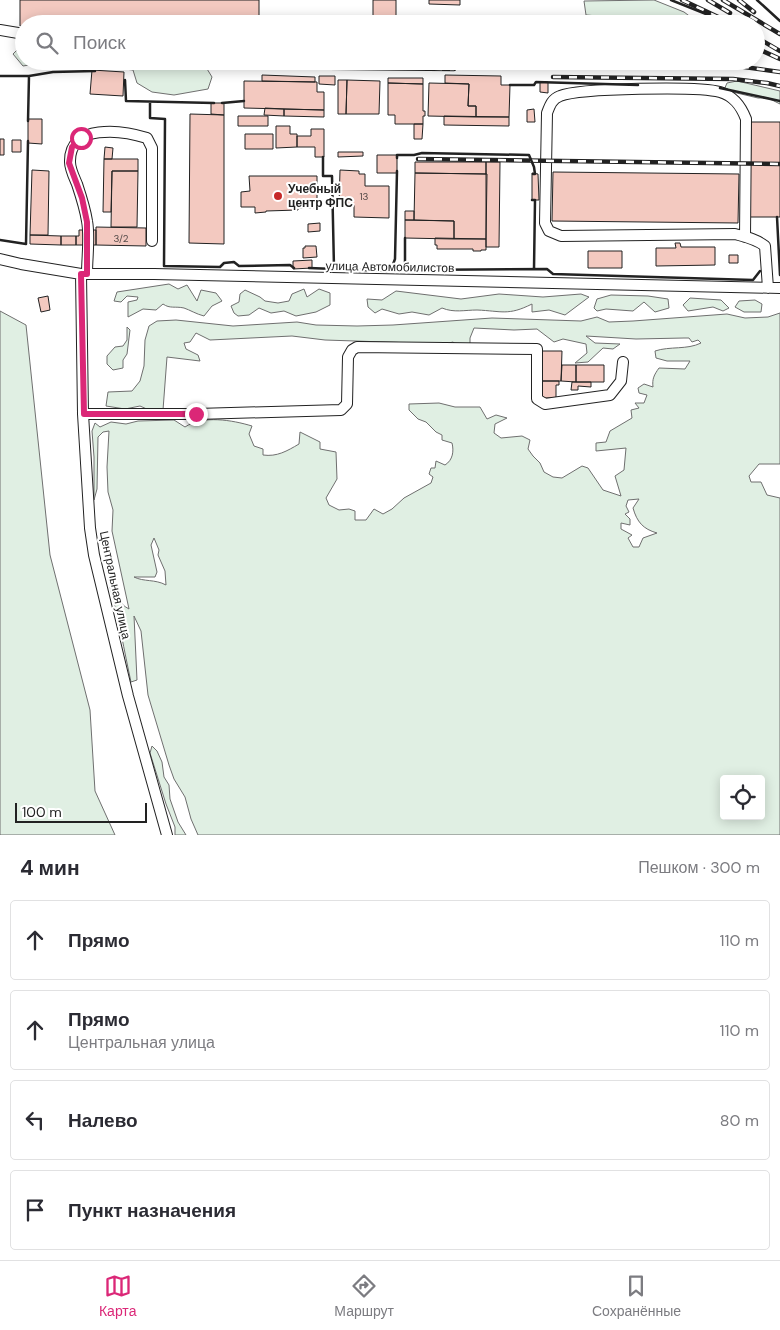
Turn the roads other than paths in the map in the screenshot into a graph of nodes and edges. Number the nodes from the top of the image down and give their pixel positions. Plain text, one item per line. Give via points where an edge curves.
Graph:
1 (0, 30) edge
2 (15, 32) edge
3 (745, 237) junction
4 (152, 242) dead end
5 (0, 259) edge
6 (84, 274) junction
7 (768, 288) junction
8 (780, 288) edge
9 (623, 362) dead end
10 (84, 414) junction
11 (167, 835) edge

1 - 2 street
3 - 3 street via 735,234 561,236 549,231 544,223 547,113 552,101 561,95 584,92 656,89 721,92 731,97 739,104 746,119
3 - 7 street via 765,246
4 - 6 street, Центральная улица via 152,148 146,138 136,134 98,132 81,138 72,147 69,163 87,222
5 - 6 street, улица Автомобилистов
6 - 7 street, улица Автомобилистов
6 - 10 street, Центральная улица
7 - 8 street, улица Автомобилистов
9 - 10 street via 621,381 610,395 545,404 537,398 537,349 357,347 348,357 347,404 341,410
10 - 11 street, Центральная улица via 94,555 128,696

